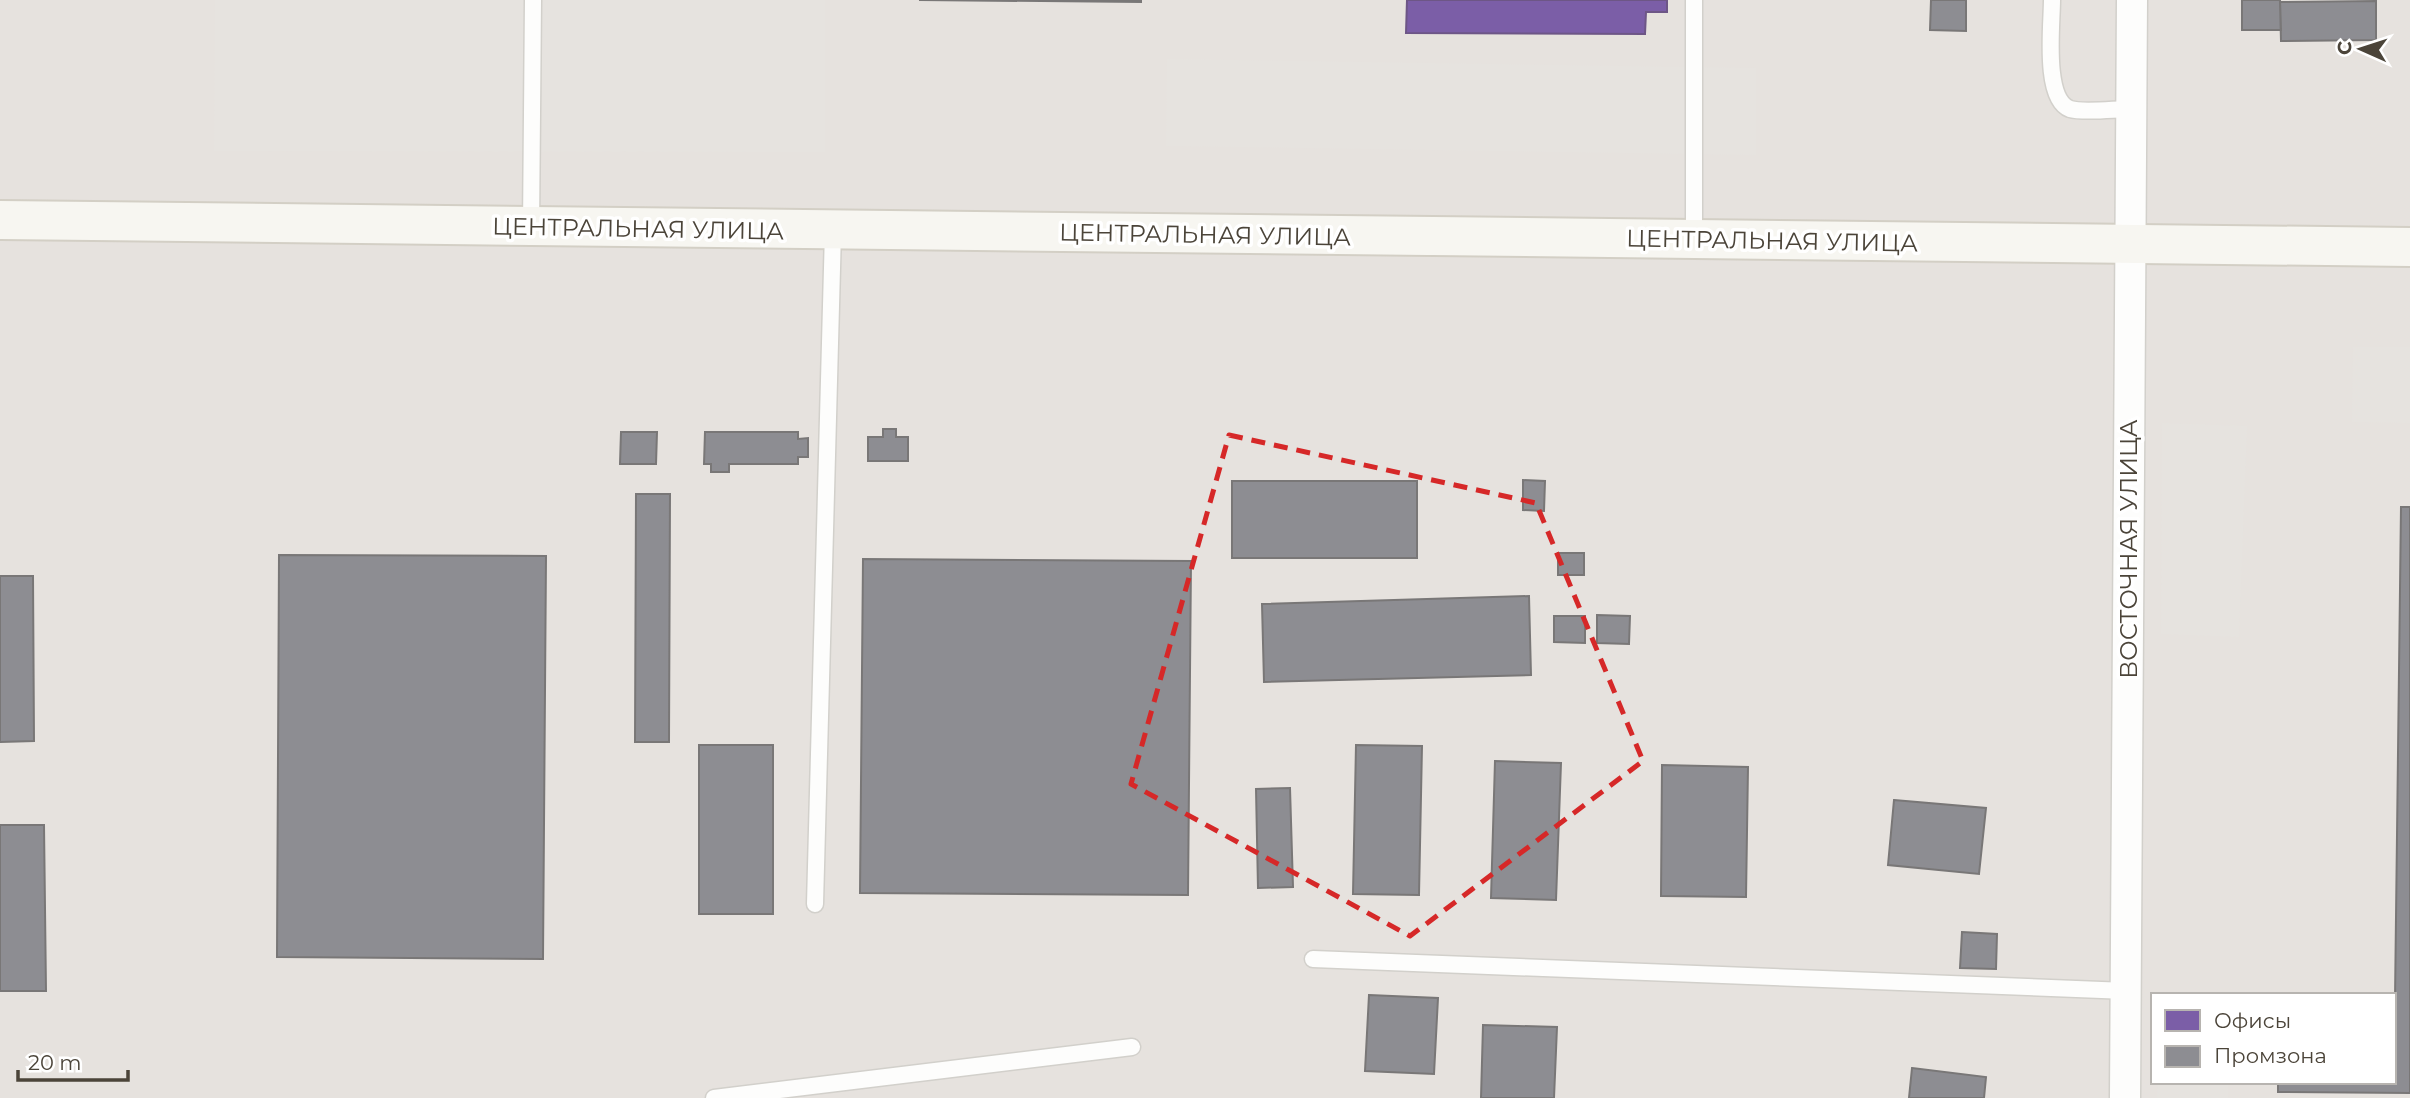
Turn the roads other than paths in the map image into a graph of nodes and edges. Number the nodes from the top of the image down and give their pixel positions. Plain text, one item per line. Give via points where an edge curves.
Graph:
1 (533, 0) edge
2 (1694, 0) edge
3 (2052, 0) edge
4 (2132, 0) edge
5 (2130, 109) junction
6 (0, 220) edge
7 (531, 227) junction
8 (833, 231) junction
9 (1694, 240) junction
10 (2129, 244) junction
11 (2410, 247) edge
12 (815, 904) dead end
13 (1313, 959) dead end
14 (2127, 991) junction
15 (1132, 1047) dead end
16 (714, 1098) edge
17 (2125, 1098) edge

1 - 7 lane
2 - 9 lane
3 - 5 lane via 2057,99 2070,108
4 - 5 street, ВОСТОЧНАЯ УЛИЦА
5 - 10 street, ВОСТОЧНАЯ УЛИЦА
6 - 7 street, ЦЕНТРАЛЬНАЯ УЛИЦА
7 - 8 street, ЦЕНТРАЛЬНАЯ УЛИЦА
8 - 9 street, ЦЕНТРАЛЬНАЯ УЛИЦА
8 - 12 lane
9 - 10 street, ЦЕНТРАЛЬНАЯ УЛИЦА
10 - 11 street, ЦЕНТРАЛЬНАЯ УЛИЦА
10 - 14 street, ВОСТОЧНАЯ УЛИЦА
13 - 14 lane
14 - 17 street, ВОСТОЧНАЯ УЛИЦА
15 - 16 lane

